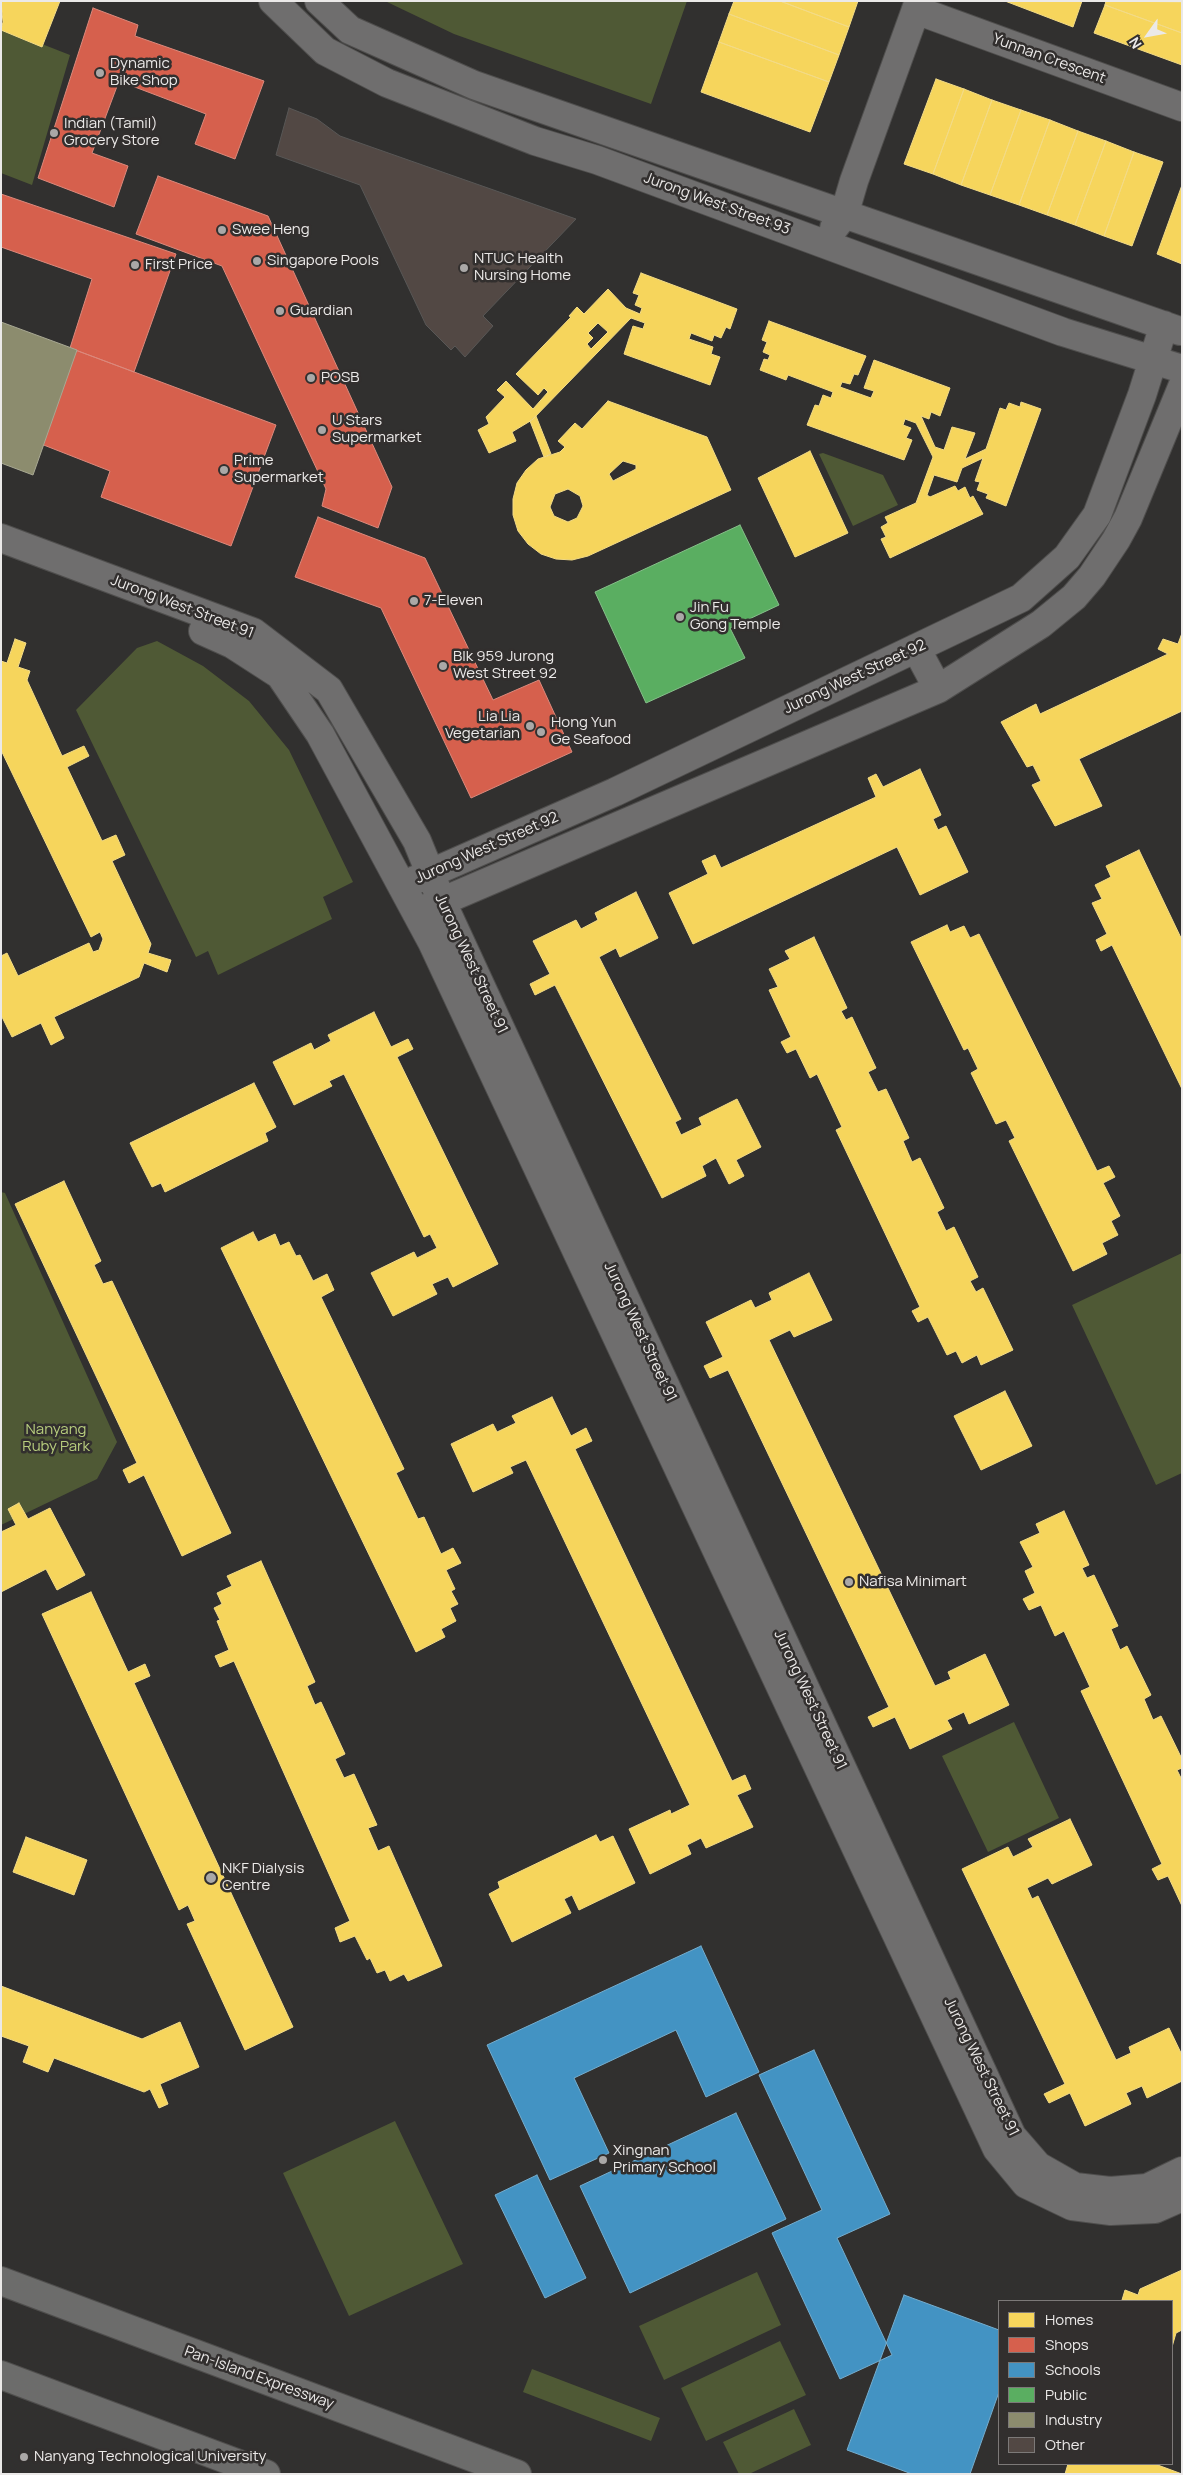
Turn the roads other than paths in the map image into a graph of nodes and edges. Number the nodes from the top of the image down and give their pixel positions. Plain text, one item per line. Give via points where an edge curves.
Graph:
1 (273, 1) edge
2 (319, 1) edge
3 (918, 6) edge
4 (1182, 107) edge
5 (844, 215) junction
6 (823, 242) junction
7 (1173, 328) edge
8 (1153, 359) junction
9 (1182, 369) edge
10 (1182, 387) edge
11 (1, 538) edge
12 (1, 559) edge
13 (916, 648) junction
14 (938, 689) junction
15 (430, 874) junction
16 (402, 886) junction
17 (442, 902) junction
18 (416, 912) junction
19 (1182, 2172) edge
20 (1182, 2197) edge
21 (1, 2282) edge
22 (1, 2375) edge
23 (266, 2474) edge
24 (509, 2474) edge
25 (517, 2474) edge

1 - 6 street, Jurong West Street 93 via 325,51 387,83 535,141 597,160
2 - 5 street, Jurong West Street 93 via 350,30 474,85
3 - 4 street, Yunnan Crescent
3 - 5 street, Yunnan Crescent
5 - 6 street, Yunnan Crescent
5 - 7 street, Jurong West Street 93
6 - 8 street, Jurong West Street 93 via 1063,332
7 - 8 street, Jurong West Street 92
8 - 9 street, Jurong West Street 93
8 - 13 street, Jurong West Street 92 via 1097,515 1067,557 1021,598
10 - 14 street, Jurong West Street 92 via 1128,518 1092,576 1074,597 1041,624
11 - 15 street, Jurong West Street 91 via 252,632 329,690 417,841
12 - 16 street, Jurong West Street 91 via 176,619 232,644 280,675 320,734
13 - 14 street
13 - 15 street, Jurong West Street 92 via 615,792
14 - 17 street, Jurong West Street 92
15 - 16 street, Jurong West Street 92
15 - 17 street, Jurong West Street 91
16 - 18 street, Jurong West Street 91
17 - 18 street, Jurong West Street 92
17 - 19 street, Jurong West Street 91 via 1012,2136 1038,2166 1075,2187 1110,2192 1147,2188
18 - 20 street, Jurong West Street 91 via 997,2149 1026,2184 1072,2206 1111,2211 1155,2209
21 - 24 highway, Pan-Island Expressway
21 - 25 highway, Pan-Island Expressway
22 - 23 highway

